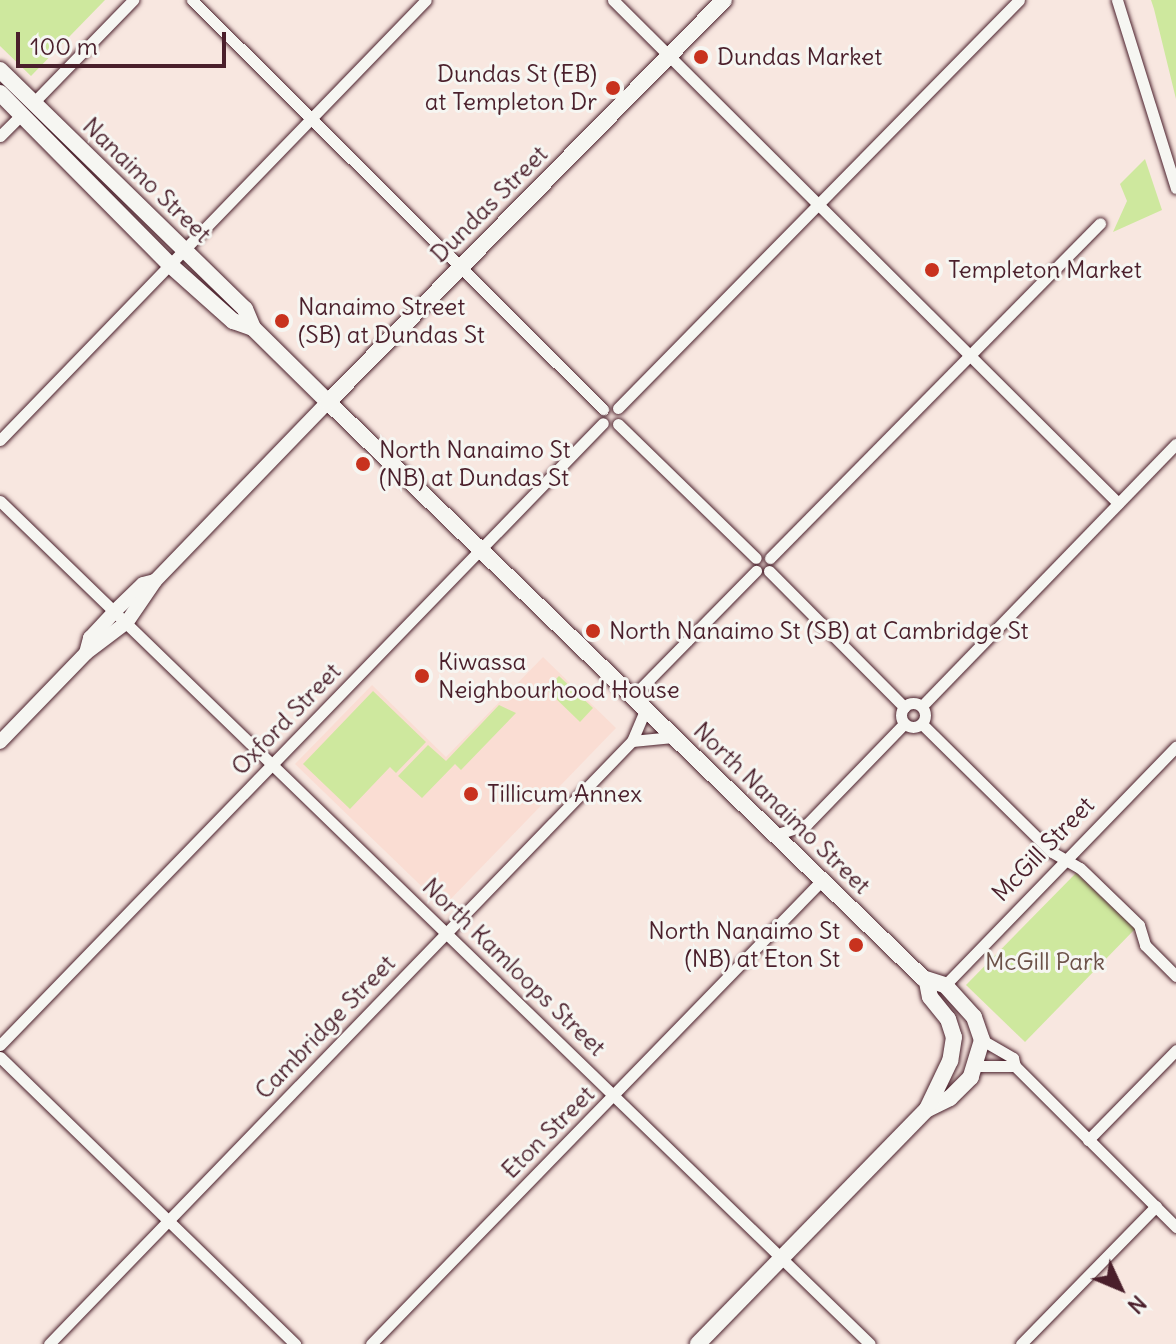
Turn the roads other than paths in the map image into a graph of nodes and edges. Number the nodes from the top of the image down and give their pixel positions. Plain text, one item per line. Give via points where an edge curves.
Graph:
1 (133, 0) edge
2 (192, 0) edge
3 (426, 0) edge
4 (613, 0) edge
5 (724, 0) edge
6 (1019, 0) edge
7 (1117, 0) edge
8 (669, 56) junction
9 (0, 70) edge
10 (0, 93) edge
11 (27, 108) junction
12 (311, 118) junction
13 (0, 136) edge
14 (1176, 188) edge
15 (819, 205) junction
16 (1100, 223) dead end
17 (184, 249) junction
18 (169, 264) junction
19 (460, 267) junction
20 (253, 328) junction
21 (969, 354) junction
22 (328, 402) junction
23 (618, 408) junction
24 (603, 409) junction
25 (603, 423) junction
26 (618, 424) junction
27 (0, 440) edge
28 (1176, 444) edge
29 (0, 501) edge
30 (1118, 503) junction
31 (481, 550) junction
32 (756, 558) junction
33 (770, 558) junction
34 (756, 571) junction
35 (769, 571) junction
36 (155, 581) junction
37 (116, 610) junction
38 (127, 622) junction
39 (86, 653) junction
40 (632, 697) junction
41 (922, 706) junction
42 (904, 707) junction
43 (645, 710) junction
44 (904, 724) junction
45 (922, 724) junction
46 (673, 737) junction
47 (632, 741) junction
48 (0, 742) edge
49 (1176, 747) edge
50 (273, 764) junction
51 (775, 835) junction
52 (1065, 860) junction
53 (822, 880) junction
54 (447, 933) junction
55 (1176, 976) edge
56 (927, 982) junction
57 (945, 985) junction
58 (0, 1045) edge
59 (1176, 1050) edge
60 (980, 1053) junction
61 (0, 1057) edge
62 (1015, 1066) junction
63 (616, 1095) junction
64 (927, 1109) junction
65 (1088, 1140) junction
66 (1156, 1206) junction
67 (168, 1221) junction
68 (1176, 1227) edge
69 (781, 1258) junction
70 (49, 1344) edge
71 (295, 1344) edge
72 (371, 1344) edge
73 (698, 1344) edge
74 (870, 1344) edge
75 (1021, 1344) edge

1 - 11 street
2 - 12 street
3 - 12 street
4 - 8 street
5 - 8 main road, Dundas Street
6 - 15 street
7 - 14 street
8 - 15 street
8 - 19 main road, Dundas Street
9 - 11 main road, Nanaimo Street
10 - 11 main road, Nanaimo Street
11 - 13 street
11 - 17 main road, Nanaimo Street
11 - 18 main road, Nanaimo Street
12 - 17 street
12 - 19 street
15 - 21 street
15 - 23 street
16 - 21 street
17 - 18 street
17 - 20 main road, Nanaimo Street via 245,309
18 - 20 main road, Nanaimo Street via 233,321
18 - 27 street
19 - 22 main road, Dundas Street
19 - 24 street
20 - 22 main road, Nanaimo Street
21 - 30 street
21 - 33 street
22 - 31 main road, North Nanaimo Street
22 - 36 street, Dundas Street
23 - 24 street
23 - 26 street
24 - 25 street
25 - 26 street
25 - 31 street, Oxford Street
26 - 32 street
28 - 30 street
29 - 37 street, North Kamloops Street
30 - 41 street
31 - 40 main road, North Nanaimo Street
31 - 50 street, Oxford Street
32 - 33 street
32 - 34 street
33 - 35 street
34 - 35 street
34 - 40 street
35 - 42 street
36 - 37 street, Dundas Street via 143,584
36 - 38 street, Dundas Street via 152,593
37 - 38 street, North Kamloops Street
37 - 39 street, Dundas Street via 90,638
38 - 39 street, Dundas Street
38 - 50 street, North Kamloops Street
39 - 48 street, Dundas Street
40 - 43 main road, North Nanaimo Street
41 - 42 street
41 - 45 street
42 - 44 street
43 - 46 main road, North Nanaimo Street
43 - 47 street, Cambridge Street
44 - 45 street
44 - 51 street via 807,824
45 - 52 street
46 - 47 street
46 - 51 main road, North Nanaimo Street
47 - 54 street, Cambridge Street
49 - 52 street, McGill Street
50 - 54 street, North Kamloops Street
50 - 58 street, Oxford Street
51 - 53 main road, North Nanaimo Street
52 - 55 street via 1139,925 1145,945
52 - 57 street, McGill Street
53 - 56 main road, North Nanaimo Street
53 - 63 street, Eton Street
54 - 63 street, North Kamloops Street
54 - 67 street, Cambridge Street
56 - 57 main road
56 - 64 main road, North Nanaimo Street via 930,997 952,1028 954,1048
57 - 60 main road via 974,1017
59 - 65 street
60 - 62 street
60 - 62 street via 1001,1047
60 - 64 main road via 950,1098
61 - 67 street
62 - 65 street
63 - 69 street, North Kamloops Street
63 - 72 street, Eton Street
64 - 69 main road
65 - 66 street
66 - 68 street
66 - 75 street
67 - 70 street, Cambridge Street
67 - 71 street
69 - 73 main road
69 - 74 street, North Kamloops Street

